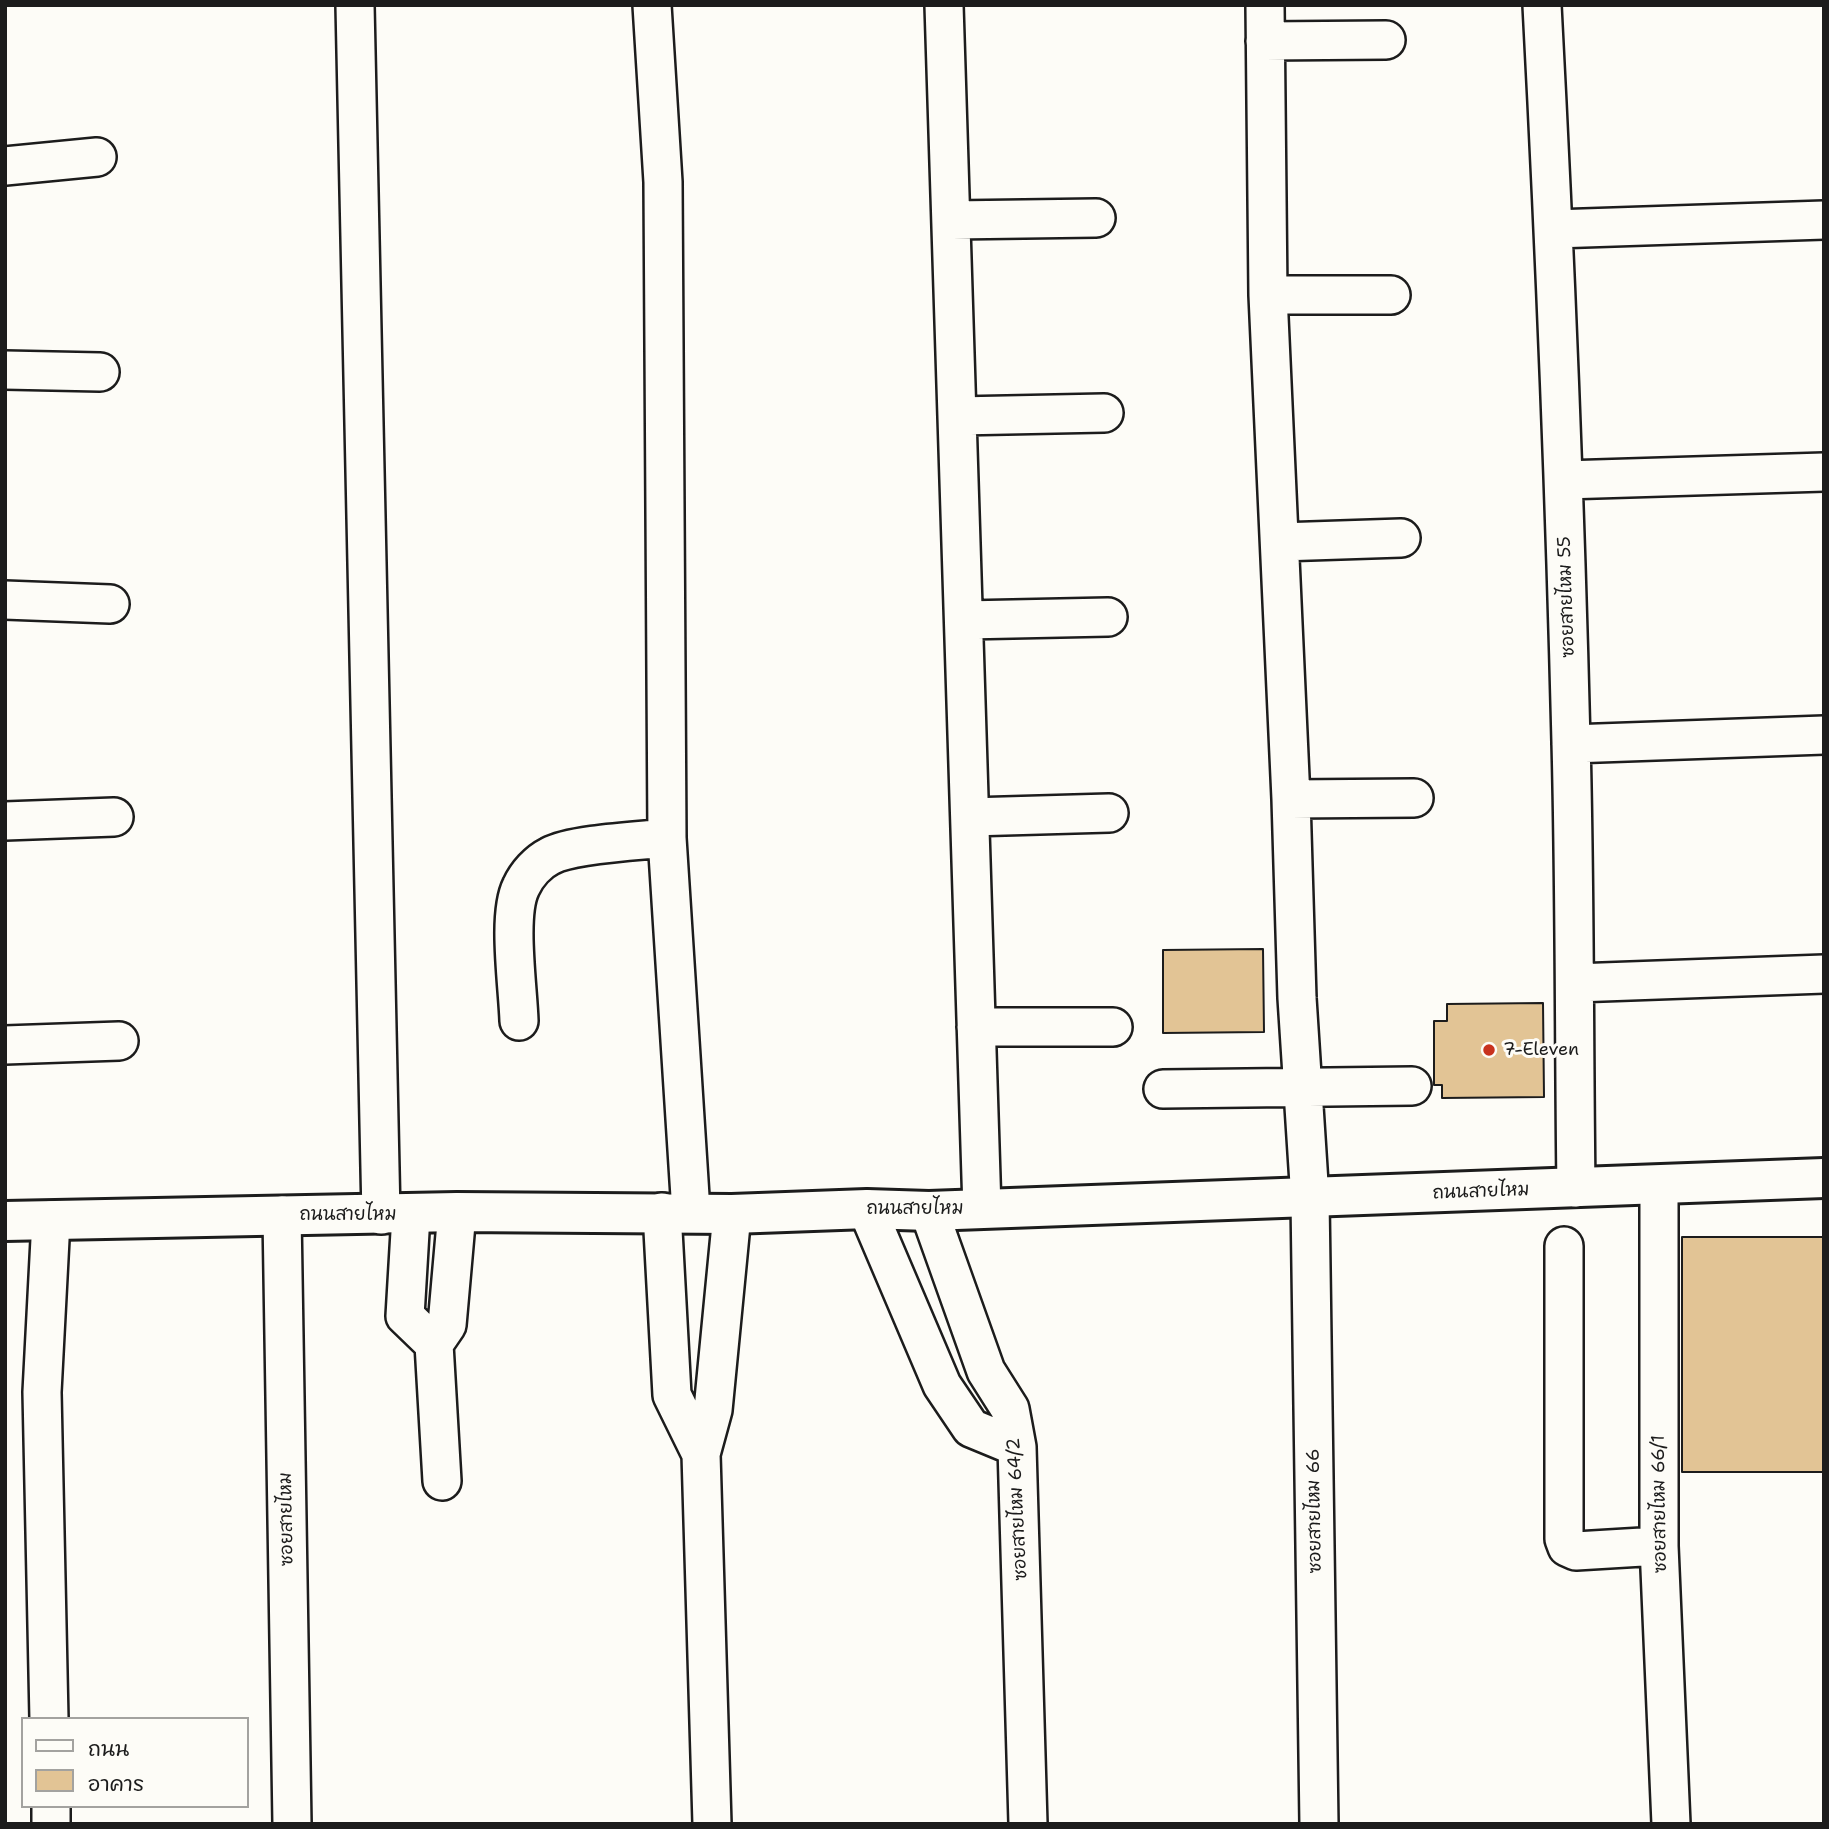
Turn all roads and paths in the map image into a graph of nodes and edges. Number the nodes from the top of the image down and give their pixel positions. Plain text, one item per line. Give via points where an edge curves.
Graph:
1 (355, 5) edge
2 (652, 5) edge
3 (944, 5) edge
4 (1542, 5) edge
5 (1265, 23) edge
6 (1386, 40) dead end
7 (97, 156) dead end
8 (5, 166) edge
9 (1096, 218) dead end
10 (952, 220) junction
11 (1824, 220) edge
12 (1554, 229) junction
13 (1268, 295) junction
14 (1391, 295) dead end
15 (5, 370) edge
16 (100, 372) dead end
17 (1104, 413) dead end
18 (958, 416) junction
19 (1824, 472) edge
20 (1564, 480) junction
21 (1401, 538) dead end
22 (1280, 542) junction
23 (5, 600) edge
24 (110, 604) dead end
25 (1108, 617) dead end
26 (965, 620) junction
27 (1824, 735) edge
28 (1571, 744) junction
29 (1414, 797) dead end
30 (1291, 799) junction
31 (1109, 813) dead end
32 (114, 817) dead end
33 (970, 817) junction
34 (5, 821) edge
35 (667, 838) junction
36 (1824, 974) edge
37 (1575, 982) junction
38 (519, 1020) dead end
39 (976, 1027) junction
40 (1113, 1027) dead end
41 (120, 1041) dead end
42 (5, 1045) edge
43 (1412, 1086) dead end
44 (1304, 1087) junction
45 (1163, 1089) dead end
46 (1824, 1178) edge
47 (1659, 1185) junction
48 (1576, 1188) junction
49 (1311, 1199) junction
50 (867, 1209) junction
51 (982, 1209) junction
52 (929, 1211) junction
53 (457, 1212) junction
54 (676, 1212) junction
55 (732, 1214) junction
56 (282, 1215) junction
57 (396, 1215) junction
58 (51, 1220) junction
59 (5, 1221) edge
60 (1564, 1246) dead end
61 (434, 1344) junction
62 (1017, 1447) junction
63 (701, 1454) junction
64 (442, 1481) dead end
65 (1659, 1546) junction
66 (49, 1717) edge
67 (292, 1824) edge
68 (712, 1824) edge
69 (1028, 1824) edge
70 (1319, 1824) edge
71 (1671, 1824) edge

1 - 57 street
2 - 35 street via 663,172
3 - 10 street
4 - 12 street, ซอยสายไหม 55
5 - 6 street
5 - 13 street, ซอยสายไหม 66
7 - 8 street
9 - 10 street
10 - 18 street
11 - 12 street
12 - 20 street, ซอยสายไหม 55
13 - 14 street
13 - 22 street, ซอยสายไหม 66
15 - 16 street
17 - 18 street
18 - 26 street
19 - 20 street
20 - 28 street, ซอยสายไหม 55
21 - 22 street
22 - 30 street, ซอยสายไหม 66
23 - 24 street
25 - 26 street
26 - 33 street
27 - 28 street
28 - 37 street, ซอยสายไหม 55
29 - 30 street
30 - 44 street, ซอยสายไหม 66
31 - 33 street
32 - 34 street
33 - 39 street
35 - 38 street via 551,855 531,870 520,888 514,915
35 - 54 street
36 - 37 street
37 - 48 street, ซอยสายไหม 55
39 - 40 street
39 - 51 street
41 - 42 street
43 - 44 street
44 - 45 street
44 - 49 street, ซอยสายไหม 66
46 - 47 main road, ถนนสายไหม
47 - 48 main road, ถนนสายไหม
47 - 65 street, ซอยสายไหม 66/1
48 - 49 main road, ถนนสายไหม
49 - 51 main road, ถนนสายไหม
49 - 70 street, ซอยสายไหม 66
50 - 52 main road, ถนนสายไหม
50 - 55 main road, ถนนสายไหม
50 - 62 street via 942,1385 971,1428
51 - 52 main road, ถนนสายไหม
52 - 62 street, ซอยสายไหม 64/2 via 986,1371 1010,1409
53 - 54 main road, ถนนสายไหม
53 - 57 main road, ถนนสายไหม
53 - 61 street via 447,1325
54 - 55 main road, ถนนสายไหม
54 - 63 street via 672,1395
55 - 63 street via 713,1410
56 - 57 main road, ถนนสายไหม
56 - 58 main road, ถนนสายไหม
56 - 67 street, ซอยสายไหม
57 - 61 street via 405,1316
58 - 59 main road, ถนนสายไหม
58 - 66 street via 42,1392
60 - 65 street via 1564,1539 1567,1547 1576,1551
61 - 64 street
62 - 69 street, ซอยสายไหม 64/2
63 - 68 street
65 - 71 street, ซอยสายไหม 66/1

